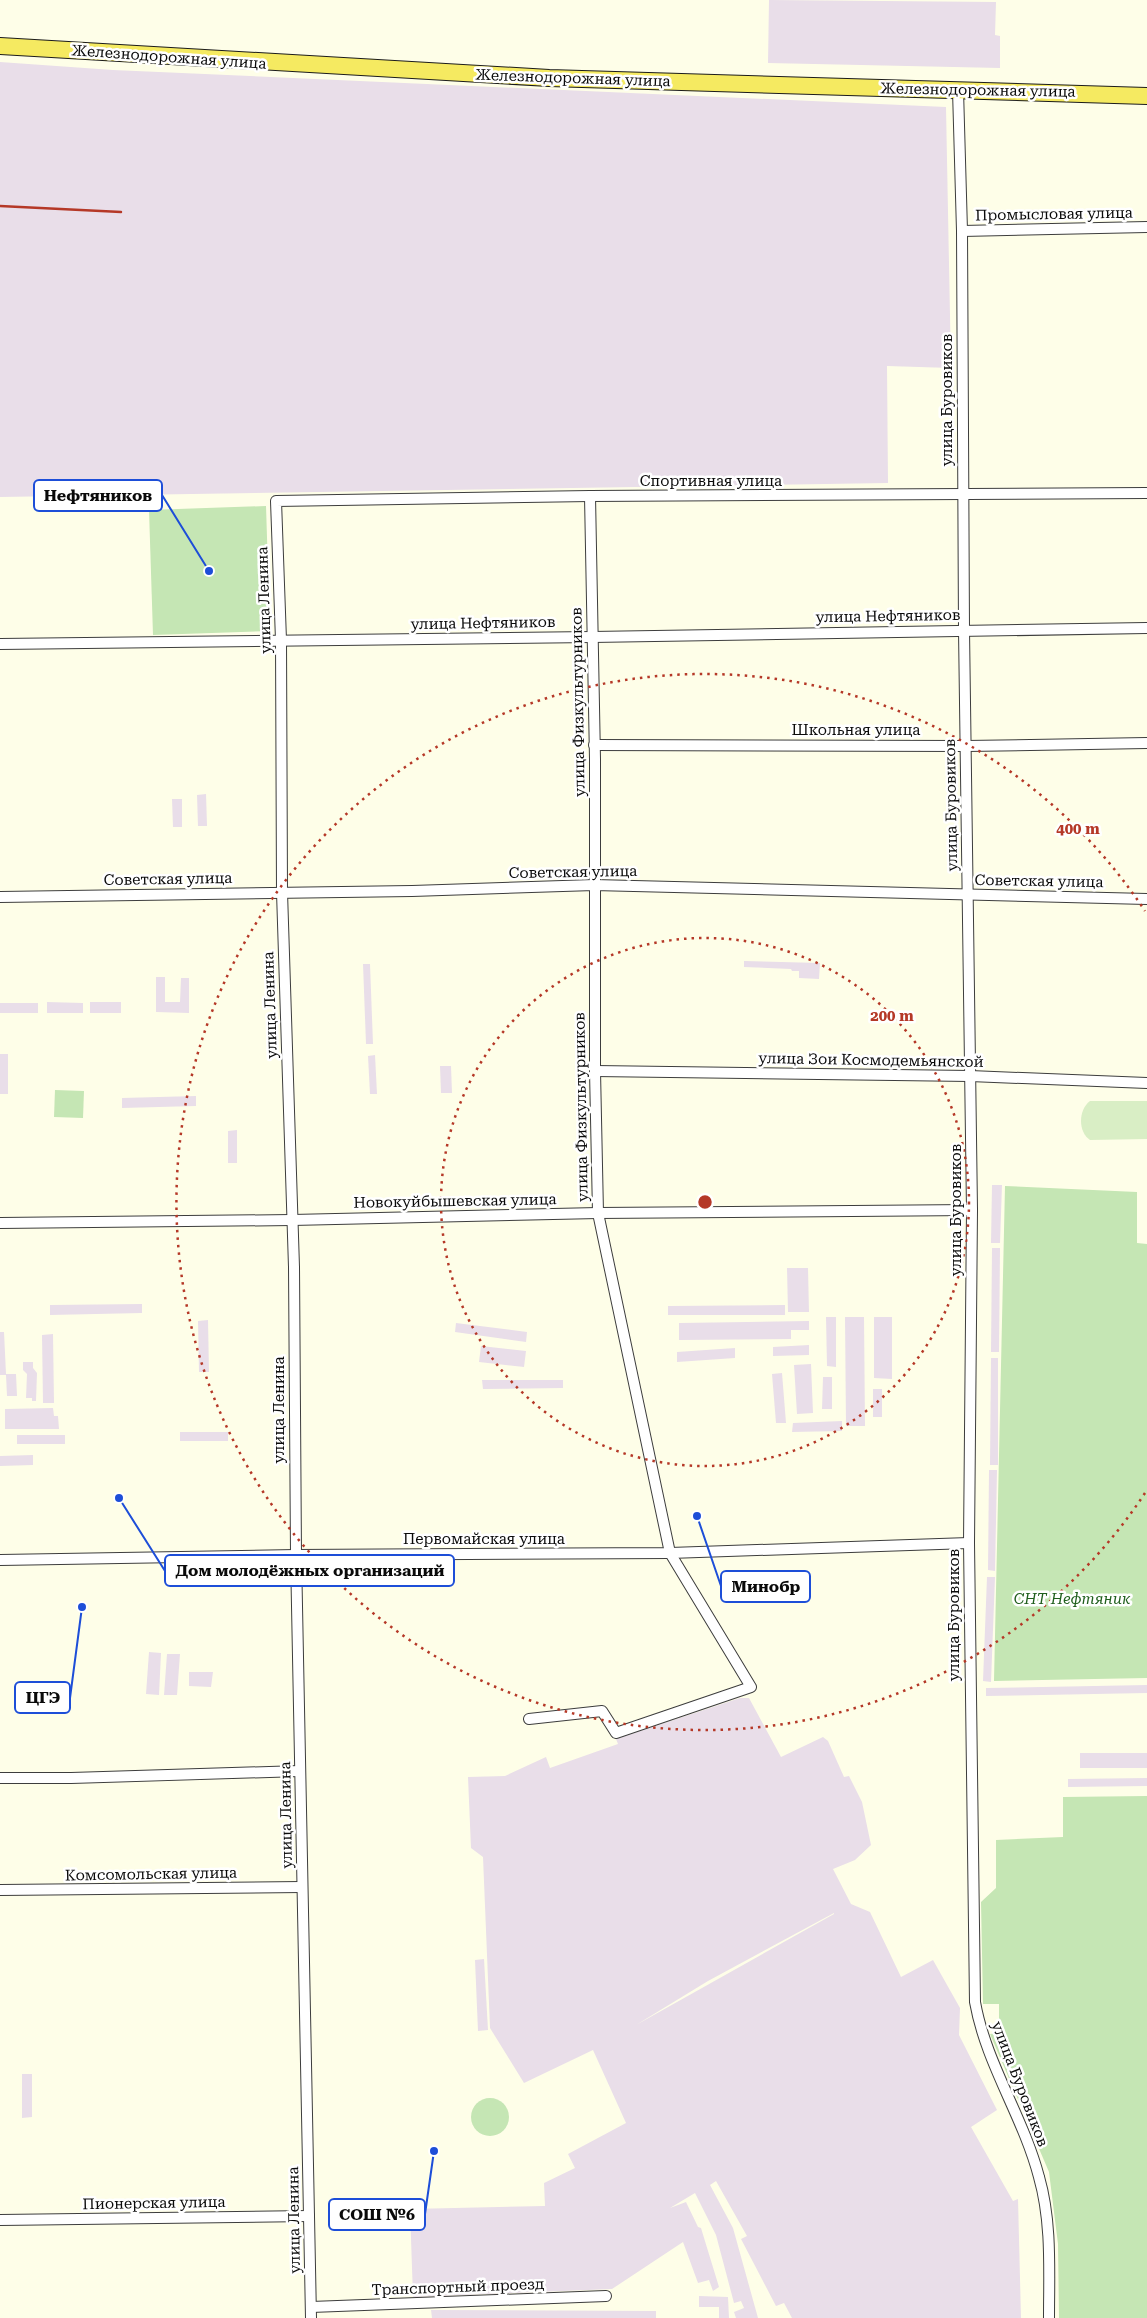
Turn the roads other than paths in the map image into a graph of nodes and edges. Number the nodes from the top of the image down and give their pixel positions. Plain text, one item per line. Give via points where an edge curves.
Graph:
1 (0, 46) edge
2 (958, 90) junction
3 (1147, 96) edge
4 (1147, 227) edge
5 (962, 231) junction
6 (1147, 494) edge
7 (963, 495) junction
8 (590, 496) junction
9 (276, 501) joint
10 (1147, 628) edge
11 (964, 630) junction
12 (592, 637) junction
13 (281, 640) junction
14 (0, 644) edge
15 (1147, 743) edge
16 (594, 745) junction
17 (966, 746) junction
18 (594, 885) junction
19 (282, 892) junction
20 (968, 894) junction
21 (0, 897) edge
22 (1147, 899) edge
23 (595, 1071) junction
24 (970, 1076) junction
25 (1147, 1083) edge
26 (972, 1210) junction
27 (598, 1213) junction
28 (292, 1220) junction
29 (0, 1223) edge
30 (968, 1543) junction
31 (670, 1553) junction
32 (296, 1555) junction
33 (0, 1560) edge
34 (529, 1719) dead end
35 (300, 1771) junction
36 (0, 1778) edge
37 (302, 1887) junction
38 (0, 1890) edge
39 (309, 2216) junction
40 (0, 2220) edge
41 (606, 2296) dead end
42 (311, 2313) edge
43 (1049, 2318) edge

1 - 2 main road, Железнодорожная улица via 549,78
2 - 3 main road, Железнодорожная улица
2 - 5 street, улица Буровиков
4 - 5 street, Промысловая улица
5 - 7 street, улица Буровиков
6 - 7 street, Спортивная улица
7 - 8 street, Спортивная улица
7 - 11 street, улица Буровиков
8 - 9 street, Спортивная улица
8 - 12 street, улица Физкультурников
9 - 13 street, улица Ленина
10 - 11 street, улица Нефтяников
11 - 12 street, улица Нефтяников
11 - 17 street, улица Буровиков
12 - 13 street, улица Нефтяников
12 - 16 street, улица Физкультурников
13 - 14 street, улица Нефтяников
13 - 19 street, улица Ленина
15 - 17 street, Школьная улица
16 - 17 street, Школьная улица
16 - 18 street, улица Физкультурников
17 - 20 street, улица Буровиков
18 - 19 street, Советская улица
18 - 20 street, Советская улица
18 - 23 street, улица Физкультурников
19 - 21 street, Советская улица
19 - 28 street, улица Ленина
20 - 22 street, Советская улица
20 - 24 street, улица Буровиков
23 - 24 street, улица Зои Космодемьянской
23 - 27 street, улица Физкультурников
24 - 25 street, улица Зои Космодемьянской
24 - 26 street, улица Буровиков
26 - 27 street, Новокуйбышевская улица
26 - 30 street, улица Буровиков
27 - 28 street, Новокуйбышевская улица
27 - 31 street, улица Физкультурников
28 - 29 street, Новокуйбышевская улица
28 - 32 street, улица Ленина
30 - 31 street, Первомайская улица
30 - 43 street, улица Буровиков via 975,2002 986,2045 1039,2176 1046,2216
31 - 32 street, Первомайская улица
31 - 34 street, улица Физкультурников via 751,1687 616,1733 602,1711
32 - 33 street, Первомайская улица
32 - 35 street, улица Ленина
35 - 36 street
35 - 37 street, улица Ленина
37 - 38 street, Комсомольская улица
37 - 39 street, улица Ленина
39 - 40 street, Пионерская улица
39 - 42 street, улица Ленина
41 - 42 street, Транспортный проезд

